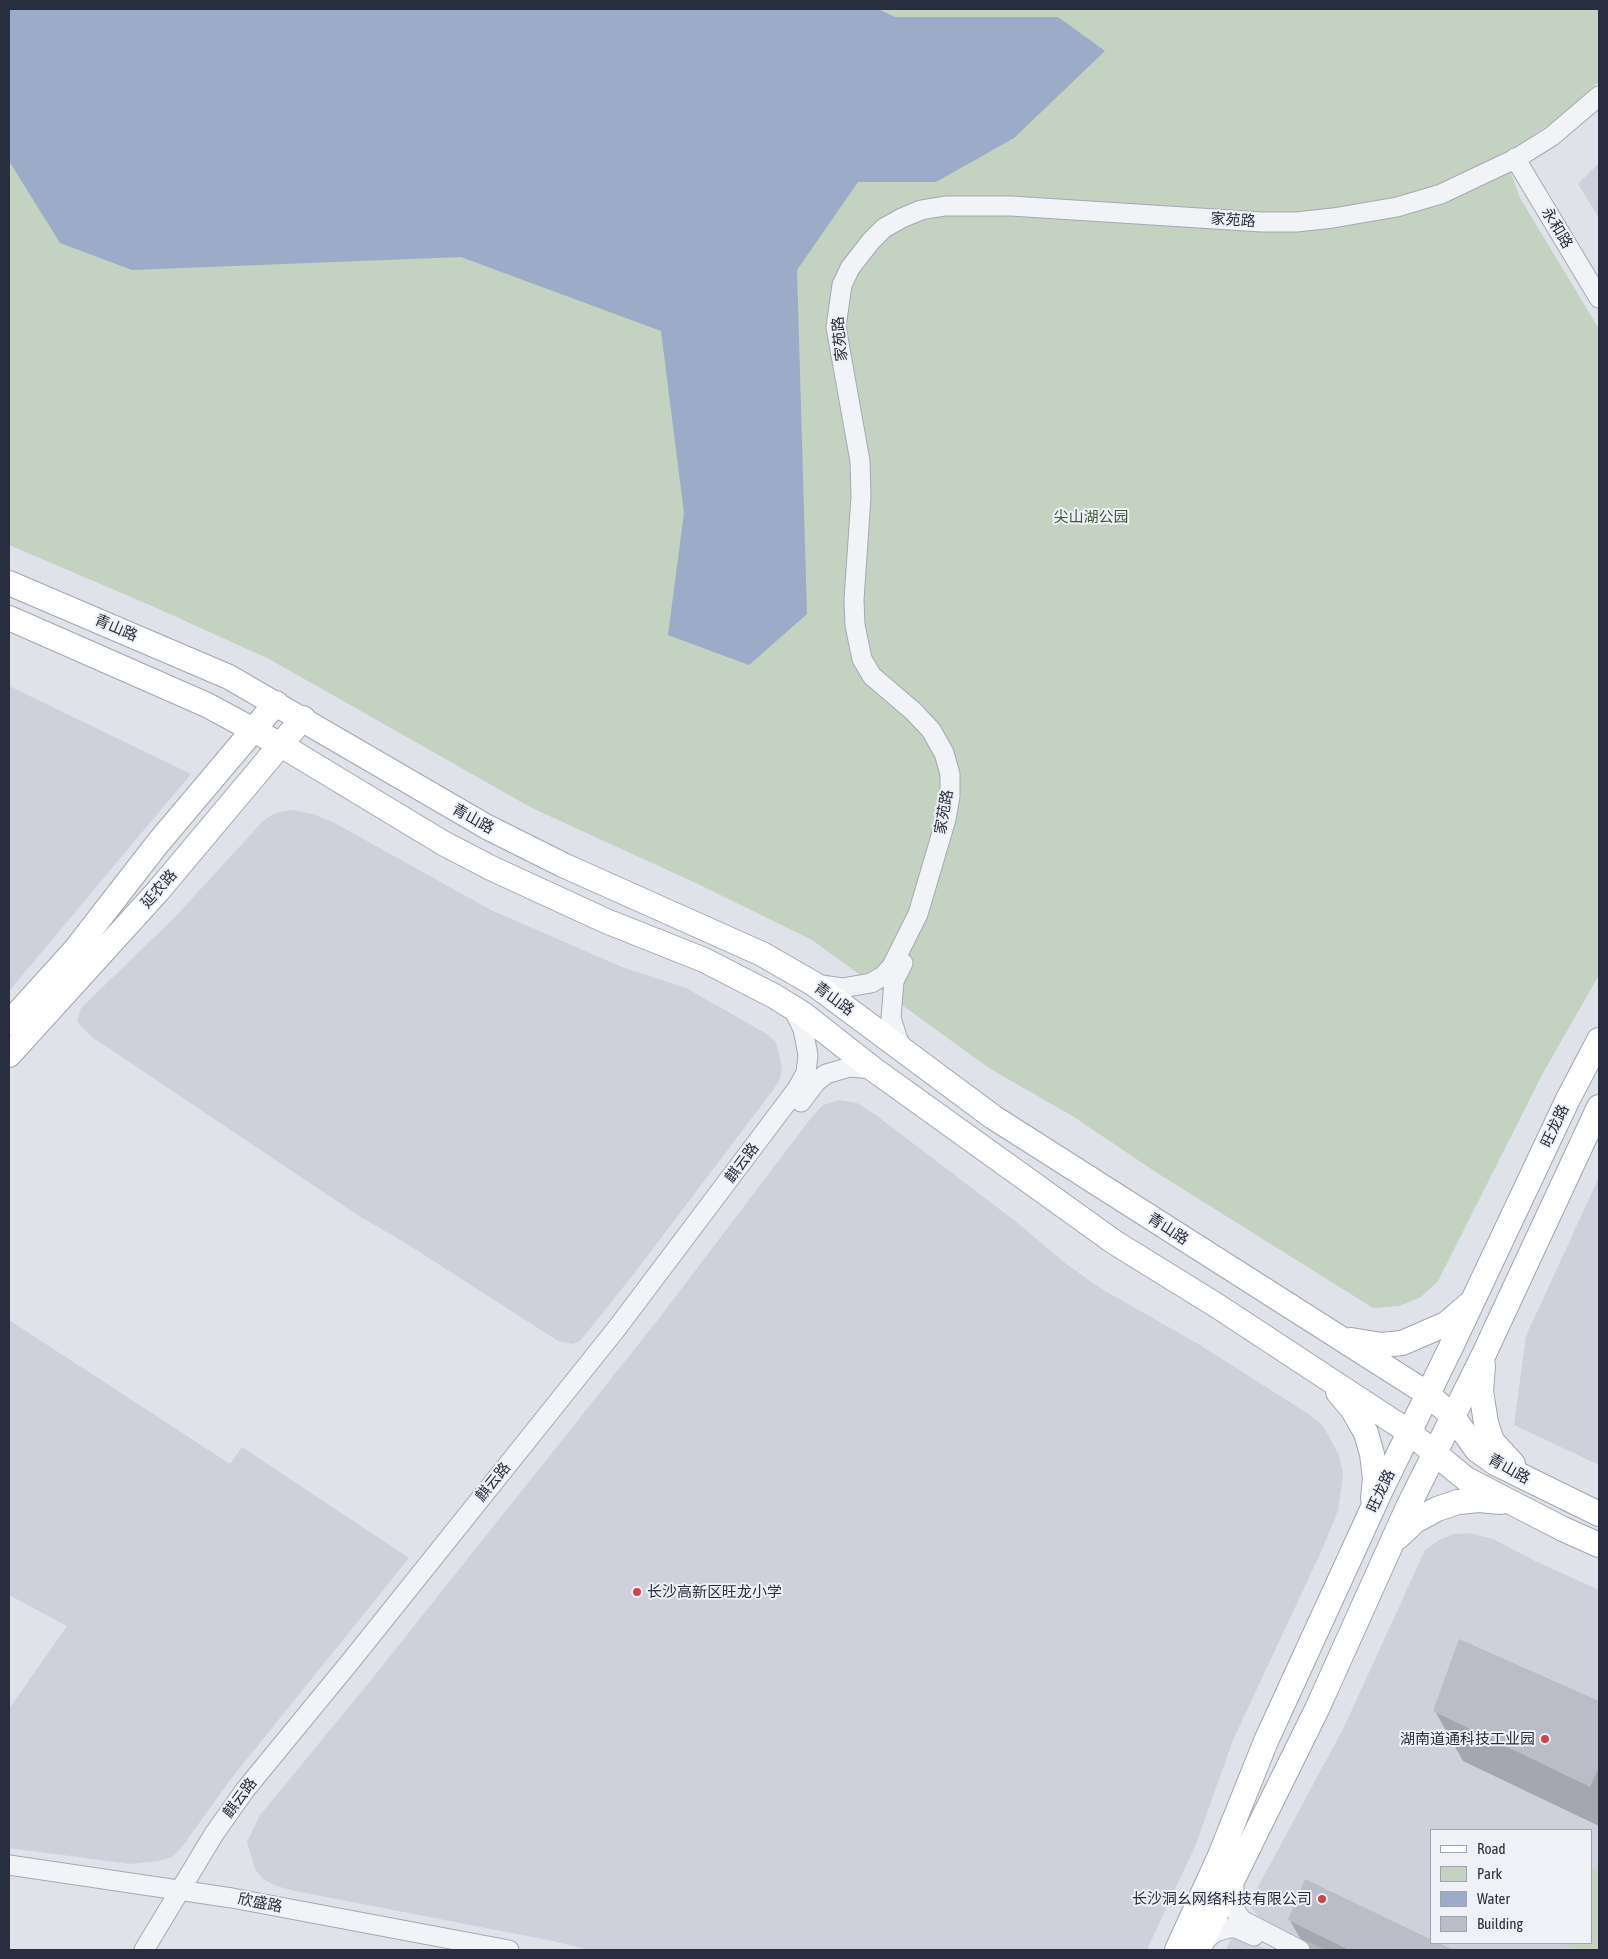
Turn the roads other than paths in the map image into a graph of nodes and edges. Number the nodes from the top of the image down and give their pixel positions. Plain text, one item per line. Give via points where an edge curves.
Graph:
1 (1599, 96) edge
2 (1599, 106) edge
3 (1522, 160) junction
4 (1599, 280) edge
5 (1599, 298) edge
6 (9, 583) edge
7 (9, 618) edge
8 (276, 703) junction
9 (304, 718) junction
10 (253, 730) junction
11 (281, 745) junction
12 (814, 984) junction
13 (792, 1007) junction
14 (9, 1023) edge
15 (1599, 1040) edge
16 (906, 1053) junction
17 (9, 1055) edge
18 (873, 1069) junction
19 (1599, 1107) edge
20 (1476, 1294) junction
21 (1334, 1335) junction
22 (1484, 1354) junction
23 (1315, 1370) junction
24 (1428, 1394) junction
25 (1453, 1417) junction
26 (1409, 1432) junction
27 (1435, 1454) junction
28 (1544, 1488) junction
29 (1512, 1504) junction
30 (1599, 1514) edge
31 (1364, 1527) junction
32 (1599, 1545) edge
33 (1386, 1555) junction
34 (9, 1865) edge
35 (1236, 1873) junction
36 (9, 1874) edge
37 (183, 1894) junction
38 (1200, 1946) edge
39 (144, 1950) edge
40 (157, 1950) edge
41 (465, 1950) edge
42 (509, 1950) edge
43 (1177, 1950) edge
44 (1283, 1950) edge
45 (1300, 1950) edge

1 - 3 street, 家苑路
2 - 3 street, 家苑路 via 1556,142
3 - 4 street, 永和路
3 - 5 street, 永和路
3 - 12 street, 家苑路 via 1441,194 1397,207 1333,218 1262,222 962,205 921,210 884,228 870,241 850,268 842,286 836,327 860,461 855,625 862,659 872,676 931,730 944,753 950,774 950,796 918,914 892,966 871,983 842,988
3 - 16 street, 家苑路 via 1484,185 1442,202 1366,222 1296,229 1010,213 945,213 905,224 887,234 855,270 845,305 844,327 866,461 868,536 863,601 867,642 879,669 939,724 950,741 959,772 954,823 924,916 894,981 891,1018
6 - 8 main road, 青山路 via 229,677
7 - 10 main road, 青山路 via 207,705
8 - 9 main road, 青山路
8 - 10 main road, 延农路
9 - 11 main road, 延农路
9 - 12 main road, 青山路 via 487,827 562,865 762,954
10 - 11 main road, 青山路
10 - 14 main road, 延农路 via 158,842 75,950
11 - 13 main road, 青山路 via 483,864 598,917 704,960
11 - 17 main road, 延农路 via 158,891
12 - 16 main road, 青山路
13 - 18 main road, 青山路
13 - 37 street, 麒云路 via 806,1040 807,1066 800,1084 617,1328 239,1797
15 - 20 main road, 旺龙路
16 - 21 main road, 青山路 via 993,1117
18 - 23 main road, 青山路 via 1114,1242
18 - 37 street, 麒云路 via 838,1069 816,1082 621,1338 349,1680 264,1780
19 - 22 main road
20 - 21 main road via 1462,1312 1446,1324 1402,1343 1381,1345
20 - 24 main road, 旺龙路
21 - 24 main road, 青山路
22 - 25 main road
22 - 28 main road via 1481,1399 1492,1442
23 - 26 main road, 青山路
23 - 31 main road via 1353,1410 1366,1433 1375,1478 1373,1500
24 - 25 main road, 青山路
24 - 26 main road, 旺龙路
25 - 27 main road
25 - 28 main road, 青山路 via 1477,1450
26 - 27 main road, 青山路
26 - 31 main road, 旺龙路
27 - 29 main road, 青山路 via 1466,1479
27 - 33 main road
28 - 30 main road, 青山路
29 - 32 main road, 青山路
29 - 33 main road via 1479,1500 1437,1509 1400,1534
31 - 43 main road, 旺龙路 via 1266,1740 1219,1858
33 - 35 main road via 1317,1709
34 - 37 street, 欣盛路
35 - 38 main road
35 - 45 street via 1234,1904 1242,1920
36 - 37 street, 欣盛路
37 - 39 street, 麒云路
37 - 40 street, 麒云路
37 - 41 street, 欣盛路
37 - 42 street, 欣盛路
38 - 44 street via 1215,1932 1236,1928

